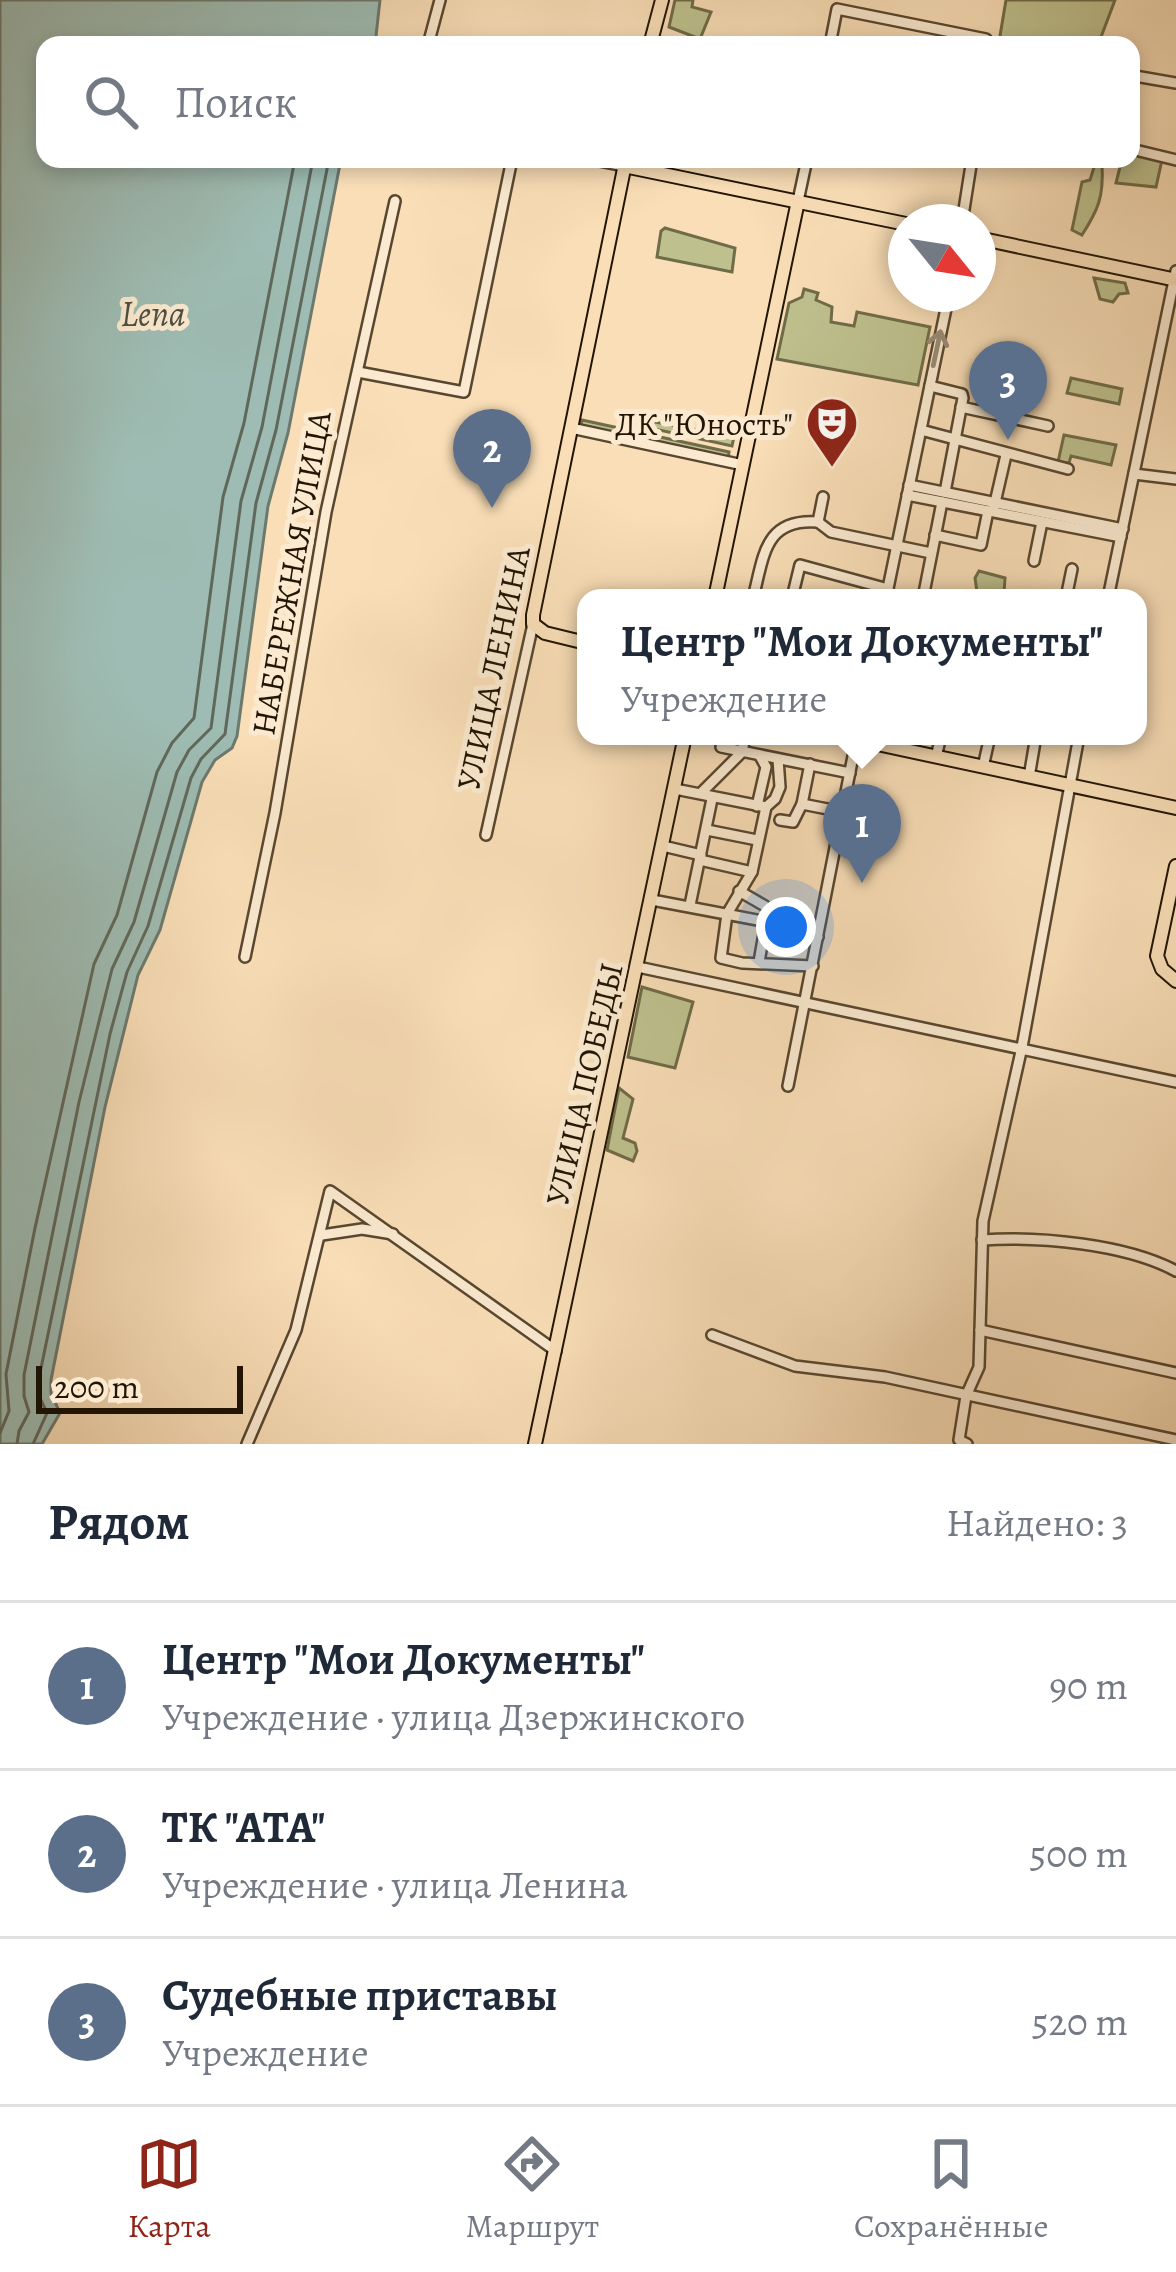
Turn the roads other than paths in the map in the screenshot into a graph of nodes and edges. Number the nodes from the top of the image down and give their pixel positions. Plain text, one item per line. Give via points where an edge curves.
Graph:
1 (440, 0) edge
2 (662, 0) edge
3 (430, 36) edge
4 (652, 36) edge
5 (832, 36) edge
6 (971, 36) edge
7 (1140, 77) edge
8 (1176, 83) edge
9 (1140, 151) edge
10 (1176, 160) edge
11 (510, 168) edge
12 (624, 168) edge
13 (648, 168) edge
14 (805, 168) edge
15 (971, 168) edge
16 (395, 201) dead end
17 (798, 201) junction
18 (965, 204) edge
19 (888, 220) edge
20 (996, 242) edge
21 (1176, 271) edge
22 (1175, 280) edge
23 (945, 312) edge
24 (358, 372) junction
25 (930, 386) junction
26 (961, 407) junction
27 (1048, 426) dead end
28 (571, 428) junction
29 (920, 430) junction
30 (954, 438) junction
31 (1006, 455) junction
32 (743, 465) junction
33 (1068, 469) dead end
34 (1134, 475) junction
35 (1176, 479) edge
36 (908, 490) junction
37 (823, 497) dead end
38 (943, 497) junction
39 (992, 508) junction
40 (818, 522) junction
41 (1042, 522) junction
42 (1122, 533) junction
43 (935, 535) junction
44 (896, 547) junction
45 (931, 554) junction
46 (1034, 561) dead end
47 (1072, 569) dead end
48 (717, 589) edge
49 (755, 589) edge
50 (794, 589) edge
51 (874, 589) edge
52 (888, 589) edge
53 (924, 589) edge
54 (1068, 589) edge
55 (1110, 589) edge
56 (533, 624) junction
57 (577, 641) edge
58 (684, 745) edge
59 (743, 745) edge
60 (856, 745) edge
61 (902, 745) edge
62 (939, 745) edge
63 (988, 745) edge
64 (1031, 745) edge
65 (1077, 745) edge
66 (721, 748) dead end
67 (742, 752) junction
68 (760, 756) junction
69 (936, 757) junction
70 (778, 759) junction
71 (810, 764) junction
72 (982, 767) junction
73 (850, 773) junction
74 (1029, 777) junction
75 (1070, 786) junction
76 (675, 789) junction
77 (706, 796) junction
78 (802, 804) junction
79 (762, 807) junction
80 (1176, 808) edge
81 (843, 812) junction
82 (780, 820) dead end
83 (707, 830) junction
84 (485, 836) dead end
85 (757, 840) junction
86 (663, 846) junction
87 (700, 857) junction
88 (1176, 866) edge
89 (752, 872) junction
90 (739, 890) junction
91 (652, 900) junction
92 (689, 905) junction
93 (727, 914) junction
94 (769, 923) junction
95 (818, 937) junction
96 (245, 957) dead end
97 (759, 962) junction
98 (813, 966) junction
99 (638, 968) junction
100 (1176, 981) edge
101 (806, 1002) junction
102 (1022, 1047) junction
103 (1176, 1082) edge
104 (788, 1086) dead end
105 (322, 1235) junction
106 (397, 1235) junction
107 (982, 1240) junction
108 (1176, 1271) edge
109 (980, 1330) junction
110 (712, 1335) dead end
111 (556, 1352) junction
112 (1176, 1372) edge
113 (966, 1396) junction
114 (1176, 1440) edge
115 (963, 1442) edge
116 (247, 1444) edge
117 (536, 1444) edge

1 - 3 street
2 - 4 main road
5 - 6 street via 837,9
7 - 8 street
9 - 10 street
11 - 24 street via 464,392
12 - 28 main road, УЛИЦА ЛЕНИНА
13 - 17 main road
14 - 17 street
15 - 18 street
16 - 24 street, НАБЕРЕЖНАЯ УЛИЦА
17 - 19 main road
17 - 32 main road
20 - 22 main road
21 - 22 street
22 - 34 street
25 -> 23 street
24 - 96 street, НАБЕРЕЖНАЯ УЛИЦА
25 - 26 street via 962,394
25 - 29 street
26 - 27 street
26 - 30 street
28 - 32 street
28 - 56 main road, УЛИЦА ЛЕНИНА
29 - 30 street
29 - 36 street
30 - 31 street
30 - 38 street
31 - 33 street
31 - 39 street
32 - 48 main road
34 - 35 street
34 - 42 street
36 - 38 street
36 - 44 street
37 - 40 street
38 - 39 street
38 - 43 street
39 - 41 street
39 - 42 street
39 - 43 street via 981,545
40 - 44 street
40 - 49 street via 778,530
41 - 42 street
41 - 46 street
42 - 55 street
43 - 45 street
44 - 45 street
44 - 52 street
45 - 53 street
47 - 54 street
50 - 51 street via 800,566
56 - 57 main road
56 - 84 street, УЛИЦА ЛЕНИНА
58 - 76 main road, УЛИЦА ПОБЕДЫ
59 - 67 street
60 - 73 street
61 - 69 main road
62 - 69 street
63 - 72 street
64 - 74 street
65 - 75 street
66 - 67 street
67 - 68 street
67 - 77 street
68 - 70 street
68 - 79 street
69 - 72 main road
70 - 71 street
70 - 79 street via 780,787
71 - 73 street
71 - 78 street
72 - 74 main road
73 - 81 street
74 - 75 main road
75 - 80 main road
75 - 102 street
76 - 77 street
76 - 86 main road, УЛИЦА ПОБЕДЫ
77 - 79 street
77 - 83 street
78 - 81 street
78 - 82 street via 793,822
79 - 85 street
81 - 95 street
83 - 85 street
83 - 87 street
85 - 89 street
86 - 87 street
86 - 91 main road, УЛИЦА ПОБЕДЫ
87 - 89 street
87 - 92 street
88 - 100 main road via 1157,947
89 - 90 street
90 - 93 street
90 - 94 street via 765,906
91 - 92 street
91 - 99 main road, УЛИЦА ПОБЕДЫ
92 - 93 street
93 - 94 street
93 - 97 street via 721,958
94 - 95 street
94 - 97 street
95 - 98 street
97 - 98 street
98 - 101 street
99 - 101 street
99 - 111 main road, УЛИЦА ПОБЕДЫ
101 - 102 street
101 - 104 street
102 - 103 street
102 - 107 street
105 - 106 street
105 - 106 street via 330,1191
105 - 116 street via 296,1330
106 - 111 street
107 - 108 street via 1033,1236
107 - 109 street
109 - 112 street
109 - 113 street via 979,1367
110 - 113 street via 795,1366
111 - 117 main road, УЛИЦА ПОБЕДЫ
113 - 114 street
113 - 115 street

